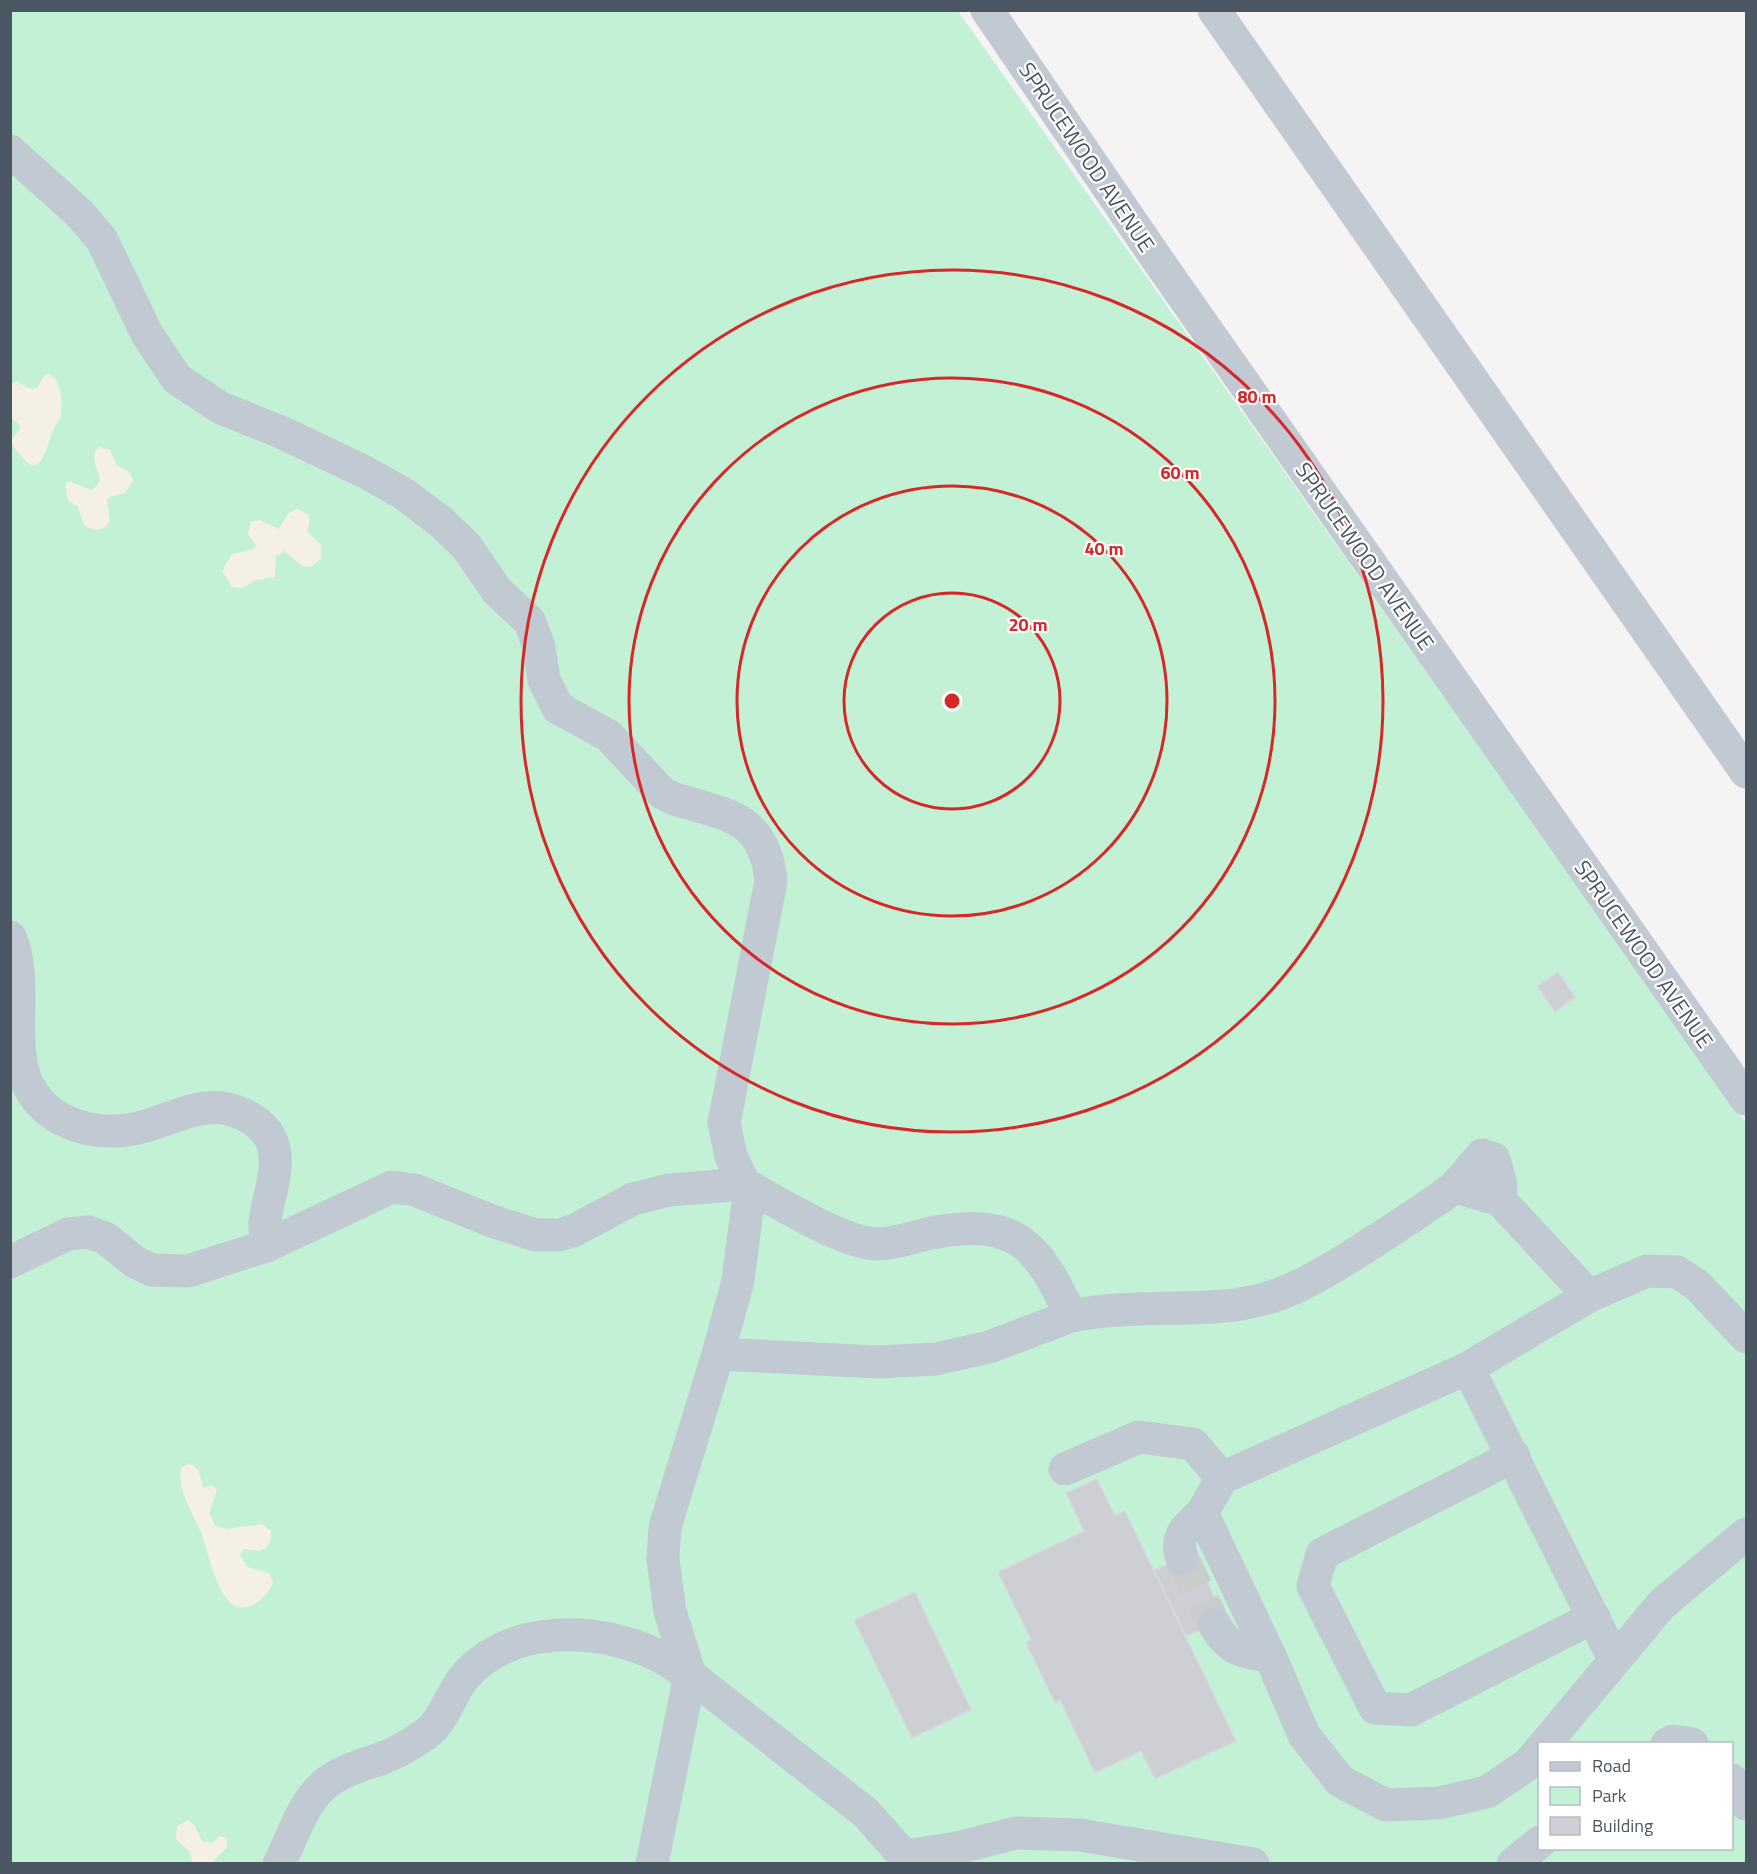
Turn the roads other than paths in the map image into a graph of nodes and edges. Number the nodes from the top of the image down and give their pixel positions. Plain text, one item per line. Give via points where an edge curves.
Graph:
1 (987, 10) edge
2 (1214, 10) edge
3 (10, 151) edge
4 (1746, 772) edge
5 (10, 937) edge
6 (1746, 1100) edge
7 (740, 1180) junction
8 (266, 1246) junction
9 (10, 1262) edge
10 (1589, 1296) junction
11 (1071, 1316) junction
12 (1746, 1337) edge
13 (718, 1354) junction
14 (1468, 1368) junction
15 (1514, 1456) junction
16 (1065, 1470) dead end
17 (1222, 1479) junction
18 (1203, 1513) junction
19 (1746, 1534) edge
20 (1182, 1558) tunnel mouth
21 (1593, 1617) junction
22 (1214, 1624) tunnel mouth
23 (1270, 1656) junction
24 (1614, 1659) junction
25 (690, 1675) junction
26 (1546, 1742) edge
27 (1538, 1751) edge
28 (1733, 1783) edge
29 (1746, 1804) edge
30 (1016, 1833) junction
31 (1538, 1843) edge
32 (909, 1859) edge
33 (279, 1863) edge
34 (652, 1863) edge
35 (978, 1863) edge
36 (1253, 1863) edge
37 (1513, 1863) edge

1 - 6 street, SPRUCEWOOD AVENUE
2 - 4 street
3 - 7 street via 79,213 102,240 147,333 177,379 221,408 365,472 404,494 441,522 467,547 497,591 530,622 544,680 558,708 609,736 662,793 734,816 752,828 766,853 771,881 724,1123
5 - 8 street via 20,974 23,1066 32,1092 56,1117 104,1131 133,1130 207,1108 246,1116 272,1141 275,1156 265,1225
7 - 8 street via 642,1197 559,1236 536,1235 415,1190 392,1187
7 - 11 street via 850,1239 876,1244 981,1228 1014,1236 1039,1256
7 - 13 street via 738,1281
8 - 9 street via 189,1271 152,1270 105,1238 88,1232 68,1234
10 - 11 street via 1500,1200 1455,1187 1406,1224 1307,1283 1272,1296 1237,1305 1104,1309
10 - 12 street via 1647,1271 1677,1272 1697,1285
10 - 14 street
11 - 13 street via 989,1347 936,1359 877,1362
13 - 25 street via 665,1527 663,1559 670,1611
14 - 15 street
14 - 17 street
15 - 21 street
15 - 21 street via 1322,1554 1313,1586 1375,1708 1411,1710
16 - 17 street via 1139,1437 1193,1444
17 - 18 street
18 - 20 street via 1185,1528 1178,1547
18 - 23 street
19 - 24 street via 1662,1604
21 - 24 street
22 - 23 street via 1223,1639 1244,1653
23 - 27 street via 1304,1735 1341,1781 1386,1805 1439,1803 1487,1792 1527,1766
24 - 26 street
25 - 32 street via 866,1813
25 - 33 street via 656,1654 588,1636 560,1635 508,1646 481,1661 465,1676 429,1732 393,1754 324,1784 296,1824
25 - 34 street
28 - 29 street
30 - 32 street
30 - 35 street via 987,1852
30 - 36 street via 1080,1835
31 - 37 street

